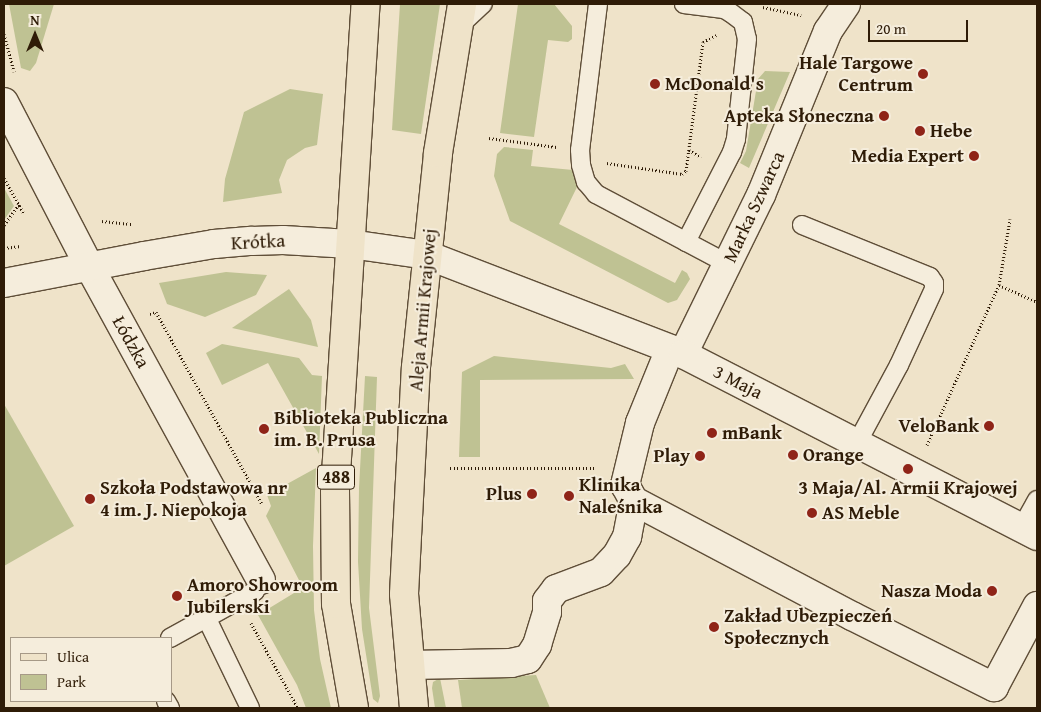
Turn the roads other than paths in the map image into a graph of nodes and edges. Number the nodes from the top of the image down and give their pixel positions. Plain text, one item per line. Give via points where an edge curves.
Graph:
1 (366, 4) edge
2 (483, 4) edge
3 (598, 4) edge
4 (684, 4) edge
5 (840, 13) edge
6 (460, 16) edge
7 (4, 102) edge
8 (802, 225) dead end
9 (686, 242) junction
10 (350, 244) junction
11 (427, 255) junction
12 (728, 264) junction
13 (90, 266) junction
14 (4, 283) edge
15 (676, 351) junction
16 (858, 443) junction
17 (1037, 500) edge
18 (634, 501) junction
19 (1030, 532) edge
20 (261, 580) joint
21 (1037, 606) edge
22 (207, 618) junction
23 (172, 637) edge
24 (410, 665) junction
25 (250, 708) edge
26 (354, 708) edge
27 (414, 708) edge

1 - 10 main road, 488
2 - 6 lane
3 - 9 lane via 580,150 586,182 596,194
4 - 9 lane via 724,9 743,22 747,47 732,152
5 - 12 street, Marka Szwarca
6 - 11 main road, Aleja Armii Krajowej via 438,153
7 - 13 street, Łódzka
8 - 16 lane via 930,277 934,283 899,365
9 - 12 lane
10 - 11 street, Krótka
10 - 13 street, Krótka via 283,240 214,244
10 - 26 main road, 488 via 335,499 336,604
11 - 15 street, 3 Maja
11 - 24 main road, Aleja Armii Krajowej via 416,367 404,594
12 - 15 street, Marka Szwarca
13 - 14 street, Krótka
13 - 20 street, Łódzka
15 - 16 street, 3 Maja
15 - 18 street, Marka Szwarca via 640,423 625,485
16 - 19 street, 3 Maja
17 - 19 lane
18 - 21 street via 852,616 994,686
18 - 24 street via 627,537 617,555 601,572 556,589 547,601 537,644 528,659 511,663
20 - 22 lane via 254,592
22 - 23 lane
22 - 25 lane
24 - 27 main road, Aleja Armii Krajowej

